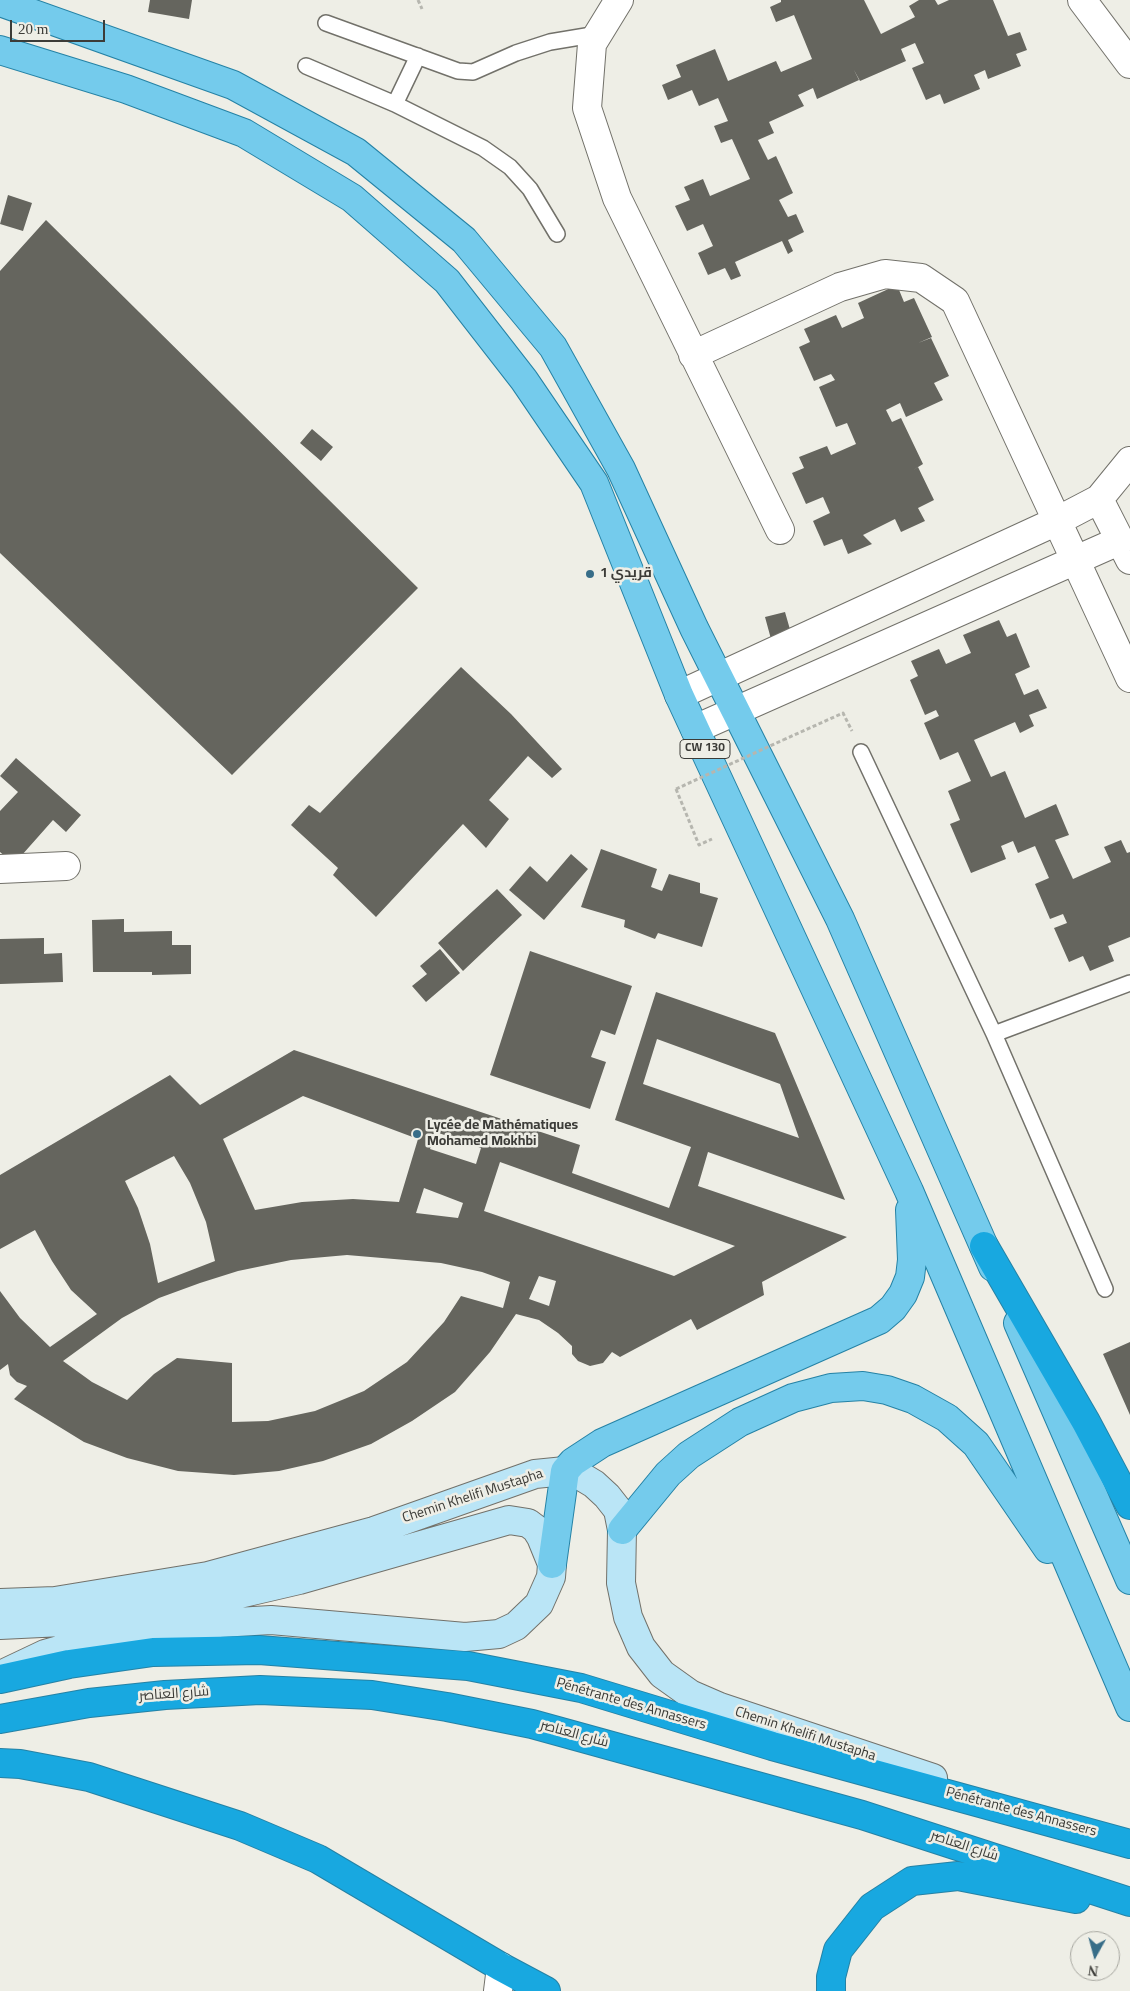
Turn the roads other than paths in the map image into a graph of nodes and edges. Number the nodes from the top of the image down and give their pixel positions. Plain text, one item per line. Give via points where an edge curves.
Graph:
1 (619, 0) edge
2 (1082, 0) edge
3 (0, 2) edge
4 (0, 18) edge
5 (326, 23) dead end
6 (598, 34) junction
7 (0, 50) edge
8 (418, 56) junction
9 (1130, 64) edge
10 (306, 66) dead end
11 (233, 85) junction
12 (395, 104) junction
13 (557, 234) dead end
14 (694, 355) junction
15 (1130, 461) edge
16 (1098, 499) junction
17 (1057, 521) junction
18 (780, 530) dead end
19 (1125, 550) edge
20 (1076, 560) junction
21 (719, 677) junction
22 (1130, 678) edge
23 (679, 695) junction
24 (736, 711) junction
25 (695, 729) junction
26 (861, 752) dead end
27 (66, 866) dead end
28 (0, 869) edge
29 (1130, 983) edge
30 (994, 1034) junction
31 (909, 1192) junction
32 (984, 1246) junction
33 (1106, 1289) dead end
34 (565, 1471) junction
35 (1130, 1505) edge
36 (622, 1530) junction
37 (552, 1564) junction
38 (1130, 1580) edge
39 (1082, 1598) junction
40 (0, 1603) edge
41 (0, 1625) edge
42 (0, 1678) edge
43 (1130, 1706) edge
44 (0, 1719) edge
45 (0, 1763) edge
46 (1081, 1829) junction
47 (1130, 1844) edge
48 (1130, 1902) edge
49 (1130, 1913) edge
50 (499, 1979) edge
51 (546, 1991) edge
52 (832, 1991) edge

1 - 6 street
2 - 9 street
3 - 11 main road, CW 130
4 - 11 main road via 166,74
5 - 8 lane
6 - 8 lane via 550,42 473,72 458,71
6 - 14 street via 592,44 587,108 617,198
7 - 23 main road, CW 130 via 126,89 244,133 352,198 447,281 524,380 594,483
8 - 12 lane
10 - 12 lane
11 - 21 main road, CW 130 via 356,152 464,240 553,347 621,470
12 - 13 lane via 482,148 510,167 530,188
14 - 17 street via 840,287 885,274 921,278 955,301
14 - 18 street
15 - 16 street
16 - 17 street
16 - 19 street
17 - 20 street
17 - 21 street
19 - 20 street
20 - 22 street
20 - 24 street
21 - 23 street
21 - 24 main road, CW 130
23 - 25 main road, CW 130
24 - 25 street
24 - 32 main road, CW 130 via 840,919
25 - 31 main road, CW 130
26 - 30 lane
27 - 28 street
29 - 30 lane
30 - 33 lane
31 - 34 main road via 910,1277 904,1294 879,1320 602,1443 582,1454
31 - 39 main road, CW 130
32 - 35 highway
32 - 38 main road, CW 130
34 - 36 main road, Chemin Khelifi Mustapha via 579,1475 608,1496 618,1510
34 - 37 main road
34 - 40 main road, Chemin Khelifi Mustapha via 535,1474 374,1531 208,1576 55,1601
36 - 39 main road via 668,1474 689,1455 740,1422 793,1398 831,1388 863,1386 913,1399 947,1418 976,1444
36 - 46 main road, Chemin Khelifi Mustapha via 621,1583 628,1617 641,1647 662,1674 690,1694
37 - 41 main road, Chemin Khelifi Mustapha via 536,1529 528,1523 509,1520 299,1580 238,1594 62,1622
37 - 42 main road via 552,1577 539,1604 516,1626 499,1634 465,1637 271,1620 202,1624 70,1646 45,1654
39 - 43 main road, CW 130
42 - 46 highway, Pénétrante des Annassers via 153,1652 259,1650 468,1666 581,1688 772,1746
44 - 48 highway, شارع العناصر via 89,1703 260,1690 372,1695 447,1707 532,1724 862,1815
45 - 50 highway via 89,1777 240,1826 318,1859
46 - 47 highway, Pénétrante des Annassers
49 - 52 highway via 1076,1898 958,1876 912,1881 872,1907 838,1950 831,1977
50 - 51 highway

